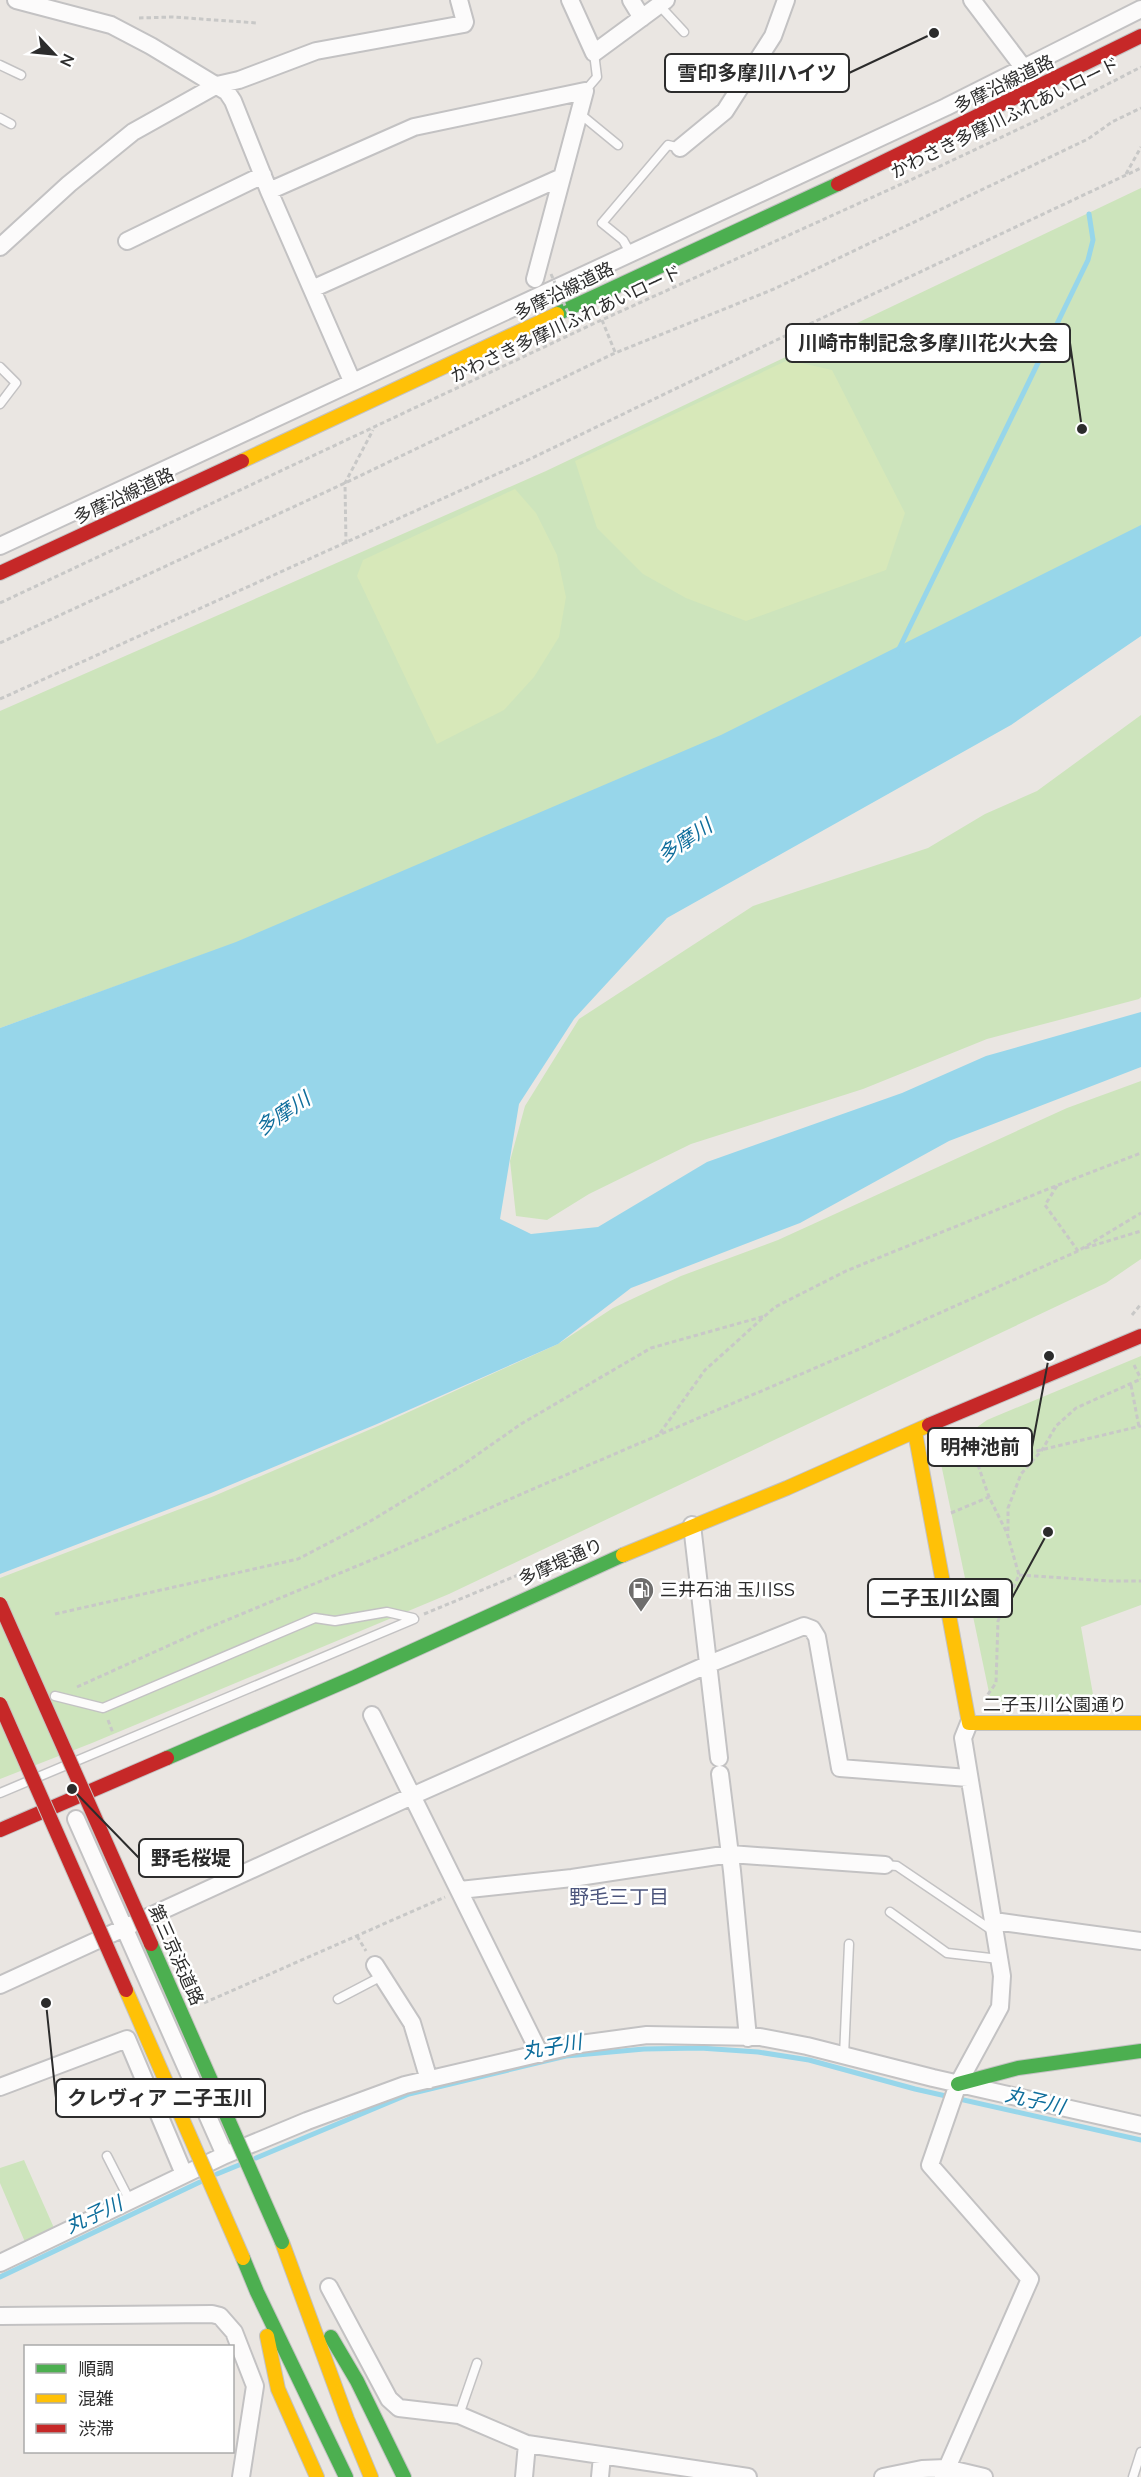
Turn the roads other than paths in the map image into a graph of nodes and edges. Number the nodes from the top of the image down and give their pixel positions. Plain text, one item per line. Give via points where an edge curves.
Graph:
1 (16, 0) edge
2 (459, 0) edge
3 (570, 0) edge
4 (631, 0) edge
5 (786, 0) edge
6 (972, 0) edge
7 (663, 3) edge
8 (1141, 9) edge
9 (642, 18) junction
10 (684, 32) dead end
11 (1141, 36) edge
12 (594, 53) junction
13 (0, 65) edge
14 (1024, 68) junction
15 (21, 75) dead end
16 (217, 85) junction
17 (1038, 88) junction
18 (585, 91) junction
19 (579, 114) junction
20 (0, 118) edge
21 (11, 124) dead end
22 (618, 145) dead end
23 (680, 148) joint
24 (562, 177) junction
25 (266, 183) junction
26 (127, 242) dead end
27 (0, 246) edge
28 (631, 255) junction
29 (535, 279) joint
30 (312, 289) junction
31 (540, 297) junction
32 (0, 367) edge
33 (352, 381) junction
34 (0, 404) edge
35 (0, 546) edge
36 (0, 573) edge
37 (1141, 1336) edge
38 (915, 1432) junction
39 (692, 1525) junction
40 (0, 1604) edge
41 (709, 1664) junction
42 (55, 1696) road end
43 (0, 1704) edge
44 (372, 1715) dead end
45 (969, 1723) junction
46 (1141, 1723) edge
47 (968, 1778) junction
48 (0, 1793) edge
49 (412, 1797) junction
50 (76, 1819) dead end
51 (0, 1830) edge
52 (730, 1854) junction
53 (885, 1865) joint
54 (460, 1890) junction
55 (891, 1912) dead end
56 (995, 1927) junction
57 (123, 1929) junction
58 (1141, 1941) edge
59 (849, 1944) dead end
60 (1000, 1959) junction
61 (379, 1970) joint
62 (0, 1985) edge
63 (338, 2000) dead end
64 (748, 2037) junction
65 (1141, 2051) edge
66 (540, 2054) junction
67 (844, 2055) junction
68 (429, 2080) junction
69 (958, 2084) junction
70 (0, 2087) edge
71 (1141, 2125) edge
72 (225, 2155) junction
73 (107, 2156) dead end
74 (184, 2174) junction
75 (130, 2201) junction
76 (0, 2263) edge
77 (329, 2287) dead end
78 (302, 2288) junction
79 (257, 2292) junction
80 (0, 2316) edge
81 (477, 2363) dead end
82 (459, 2415) junction
83 (527, 2444) junction
84 (1141, 2452) edge
85 (602, 2456) junction
86 (944, 2472) edge
87 (241, 2477) edge
88 (317, 2477) edge
89 (346, 2477) edge
90 (371, 2477) edge
91 (404, 2477) edge
92 (524, 2477) edge
93 (600, 2477) edge
94 (748, 2477) edge
95 (883, 2477) edge
96 (984, 2477) edge
97 (1133, 2477) edge

1 - 16 street via 111,25
2 - 16 street via 464,24 316,51
3 - 12 street
4 - 9 street
5 - 23 street via 773,36 725,111
6 - 14 street
7 - 9 street
7 - 10 lane
8 - 14 street
9 - 12 street
11 - 17 main road, 多摩沿線道路
12 - 18 lane via 597,77
13 - 15 lane
14 - 17 street
14 - 28 street
16 - 25 street via 233,100
16 - 27 street via 133,132
17 - 36 main road, 多摩沿線道路 via 887,162
18 - 19 street
18 - 25 street via 414,127
19 - 22 lane
19 - 24 street
20 - 21 lane
23 - 28 lane via 668,145 602,223 623,240
24 - 29 street
24 - 30 street
25 - 26 street
25 - 30 street
28 - 31 street
29 - 31 lane
30 - 33 street
31 - 33 street
32 - 34 lane via 16,383
33 - 35 street
37 - 38 main road, 多摩堤通り
38 - 39 main road, 多摩堤通り
38 - 45 main road
39 - 41 street
39 - 51 main road, 多摩堤通り via 345,1682
40 - 78 main road, 第三京浜道路, bridge
41 - 47 street via 804,1626 812,1629 817,1637 840,1768
41 - 49 street
41 - 52 street
42 - 48 lane via 103,1707 315,1618 335,1621 387,1612 414,1618
43 - 79 main road, bridge
44 - 49 street
45 - 46 main road, 二子玉川公園通り
45 - 47 street via 963,1738
47 - 56 street
49 - 54 street
49 - 57 street
50 - 57 street
52 - 53 street
52 - 54 street
52 - 64 street
53 - 56 lane via 897,1866
54 - 66 street
55 - 60 lane via 947,1953
56 - 58 street
56 - 60 street
57 - 62 street
57 - 72 street
59 - 67 lane
60 - 69 street via 1000,2007
61 - 63 lane
61 - 68 street via 412,2023
64 - 66 street via 647,2035
64 - 67 street
65 - 69 main road via 1018,2068
66 - 68 street
67 - 69 street
68 - 72 street via 405,2085
69 - 71 street
69 - 86 street via 930,2165 1030,2279
70 - 74 street via 127,2039
72 - 74 street
73 - 75 lane
74 - 75 street
75 - 76 street
77 - 82 street via 389,2399 399,2408
78 - 90 main road via 350,2430
78 - 91 main road via 357,2380
79 - 88 main road via 278,2389
79 - 89 main road
80 - 87 street via 220,2316 234,2332 255,2386
81 - 82 lane
82 - 83 street
83 - 85 street
83 - 92 street
84 - 97 lane
85 - 93 street
85 - 94 street
86 - 95 street via 922,2469
86 - 96 street

